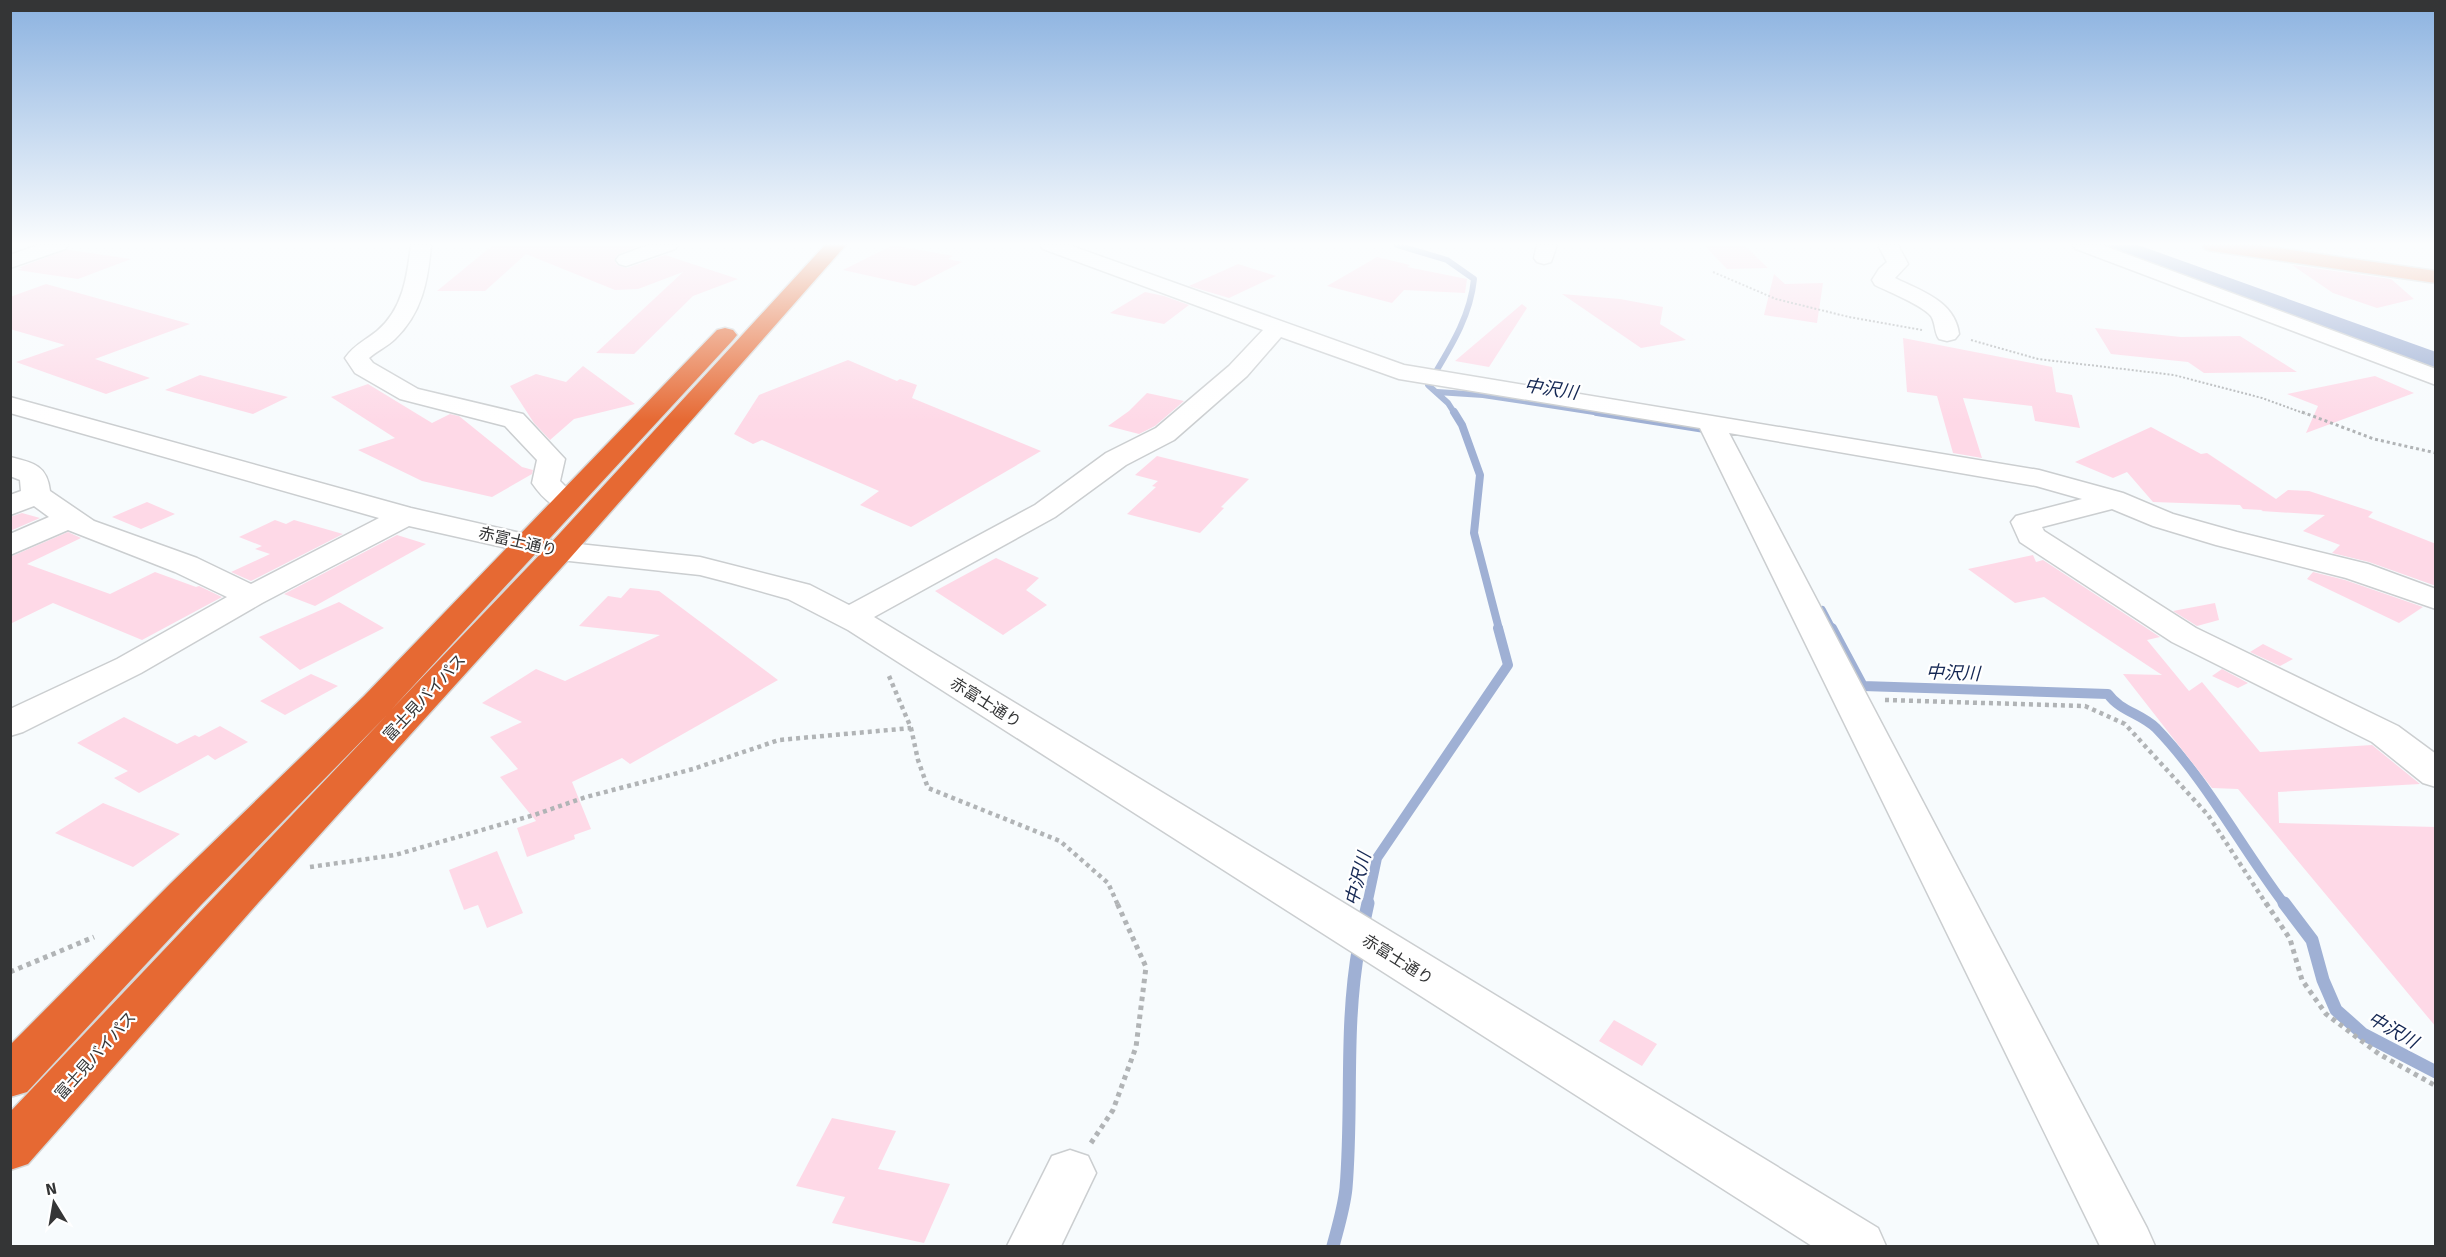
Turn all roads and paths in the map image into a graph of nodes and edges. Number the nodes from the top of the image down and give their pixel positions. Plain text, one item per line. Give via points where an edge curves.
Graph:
1 (408, 304) edge
2 (755, 304) edge
3 (779, 304) edge
4 (1213, 304) edge
5 (1795, 304) edge
6 (1928, 304) edge
7 (2239, 304) edge
8 (1278, 327) junction
9 (1947, 334) junction
10 (2371, 373) dead end
11 (2436, 378) edge
12 (2436, 399) edge
13 (10, 405) edge
14 (1710, 422) junction
15 (2436, 453) edge
16 (10, 465) edge
17 (23, 500) edge
18 (2114, 500) junction
19 (567, 502) junction
20 (405, 516) junction
21 (70, 518) junction
22 (10, 546) edge
23 (544, 547) junction
24 (251, 596) junction
25 (2436, 600) edge
26 (854, 621) junction
27 (1851, 699) junction
28 (10, 724) edge
29 (911, 728) junction
30 (2436, 774) edge
31 (306, 868) dead end
32 (10, 1077) edge
33 (2436, 1086) edge
34 (10, 1148) edge
35 (1070, 1173) joint
36 (1034, 1246) edge
37 (1859, 1246) edge
38 (2128, 1246) edge

1 - 19 street via 400,322 362,350 357,358 364,369 409,394 514,420 551,459 546,483
2 - 19 highway, 富士見バイパス
3 - 23 highway, 富士見バイパス
4 - 8 street
5 - 9 path
6 - 9 street via 1946,322
7 - 11 street
8 - 14 street via 1399,372
8 - 26 street via 1238,371 1166,434 1116,459 1045,511
9 - 15 path via 2038,359 2174,375 2262,398 2374,439
10 - 12 street
13 - 20 street, 赤富士通り
14 - 18 street via 2039,478
14 - 27 street
16 - 17 street via 34,476
17 - 21 street
18 - 25 street via 2163,520 2357,571
18 - 30 street via 2026,522 2031,536 2184,635 2385,734
19 - 23 highway, 富士見バイパス
20 - 23 street, 赤富士通り
20 - 24 street
21 - 22 street
21 - 24 street
23 - 26 street, 赤富士通り via 700,566 739,575 799,592
23 - 32 highway, 富士見バイパス via 377,704
23 - 34 highway, 富士見バイパス via 215,923
24 - 28 street via 129,666
26 - 29 path via 886,667
26 - 37 street, 赤富士通り
27 - 33 path via 2085,706 2126,724 2208,815 2290,939 2302,980 2326,1014 2379,1054
27 - 38 street
29 - 31 path via 779,740 693,769 586,796 395,855
29 - 35 path via 928,788 1060,841 1108,883 1146,967 1136,1047 1113,1110
35 - 36 street

